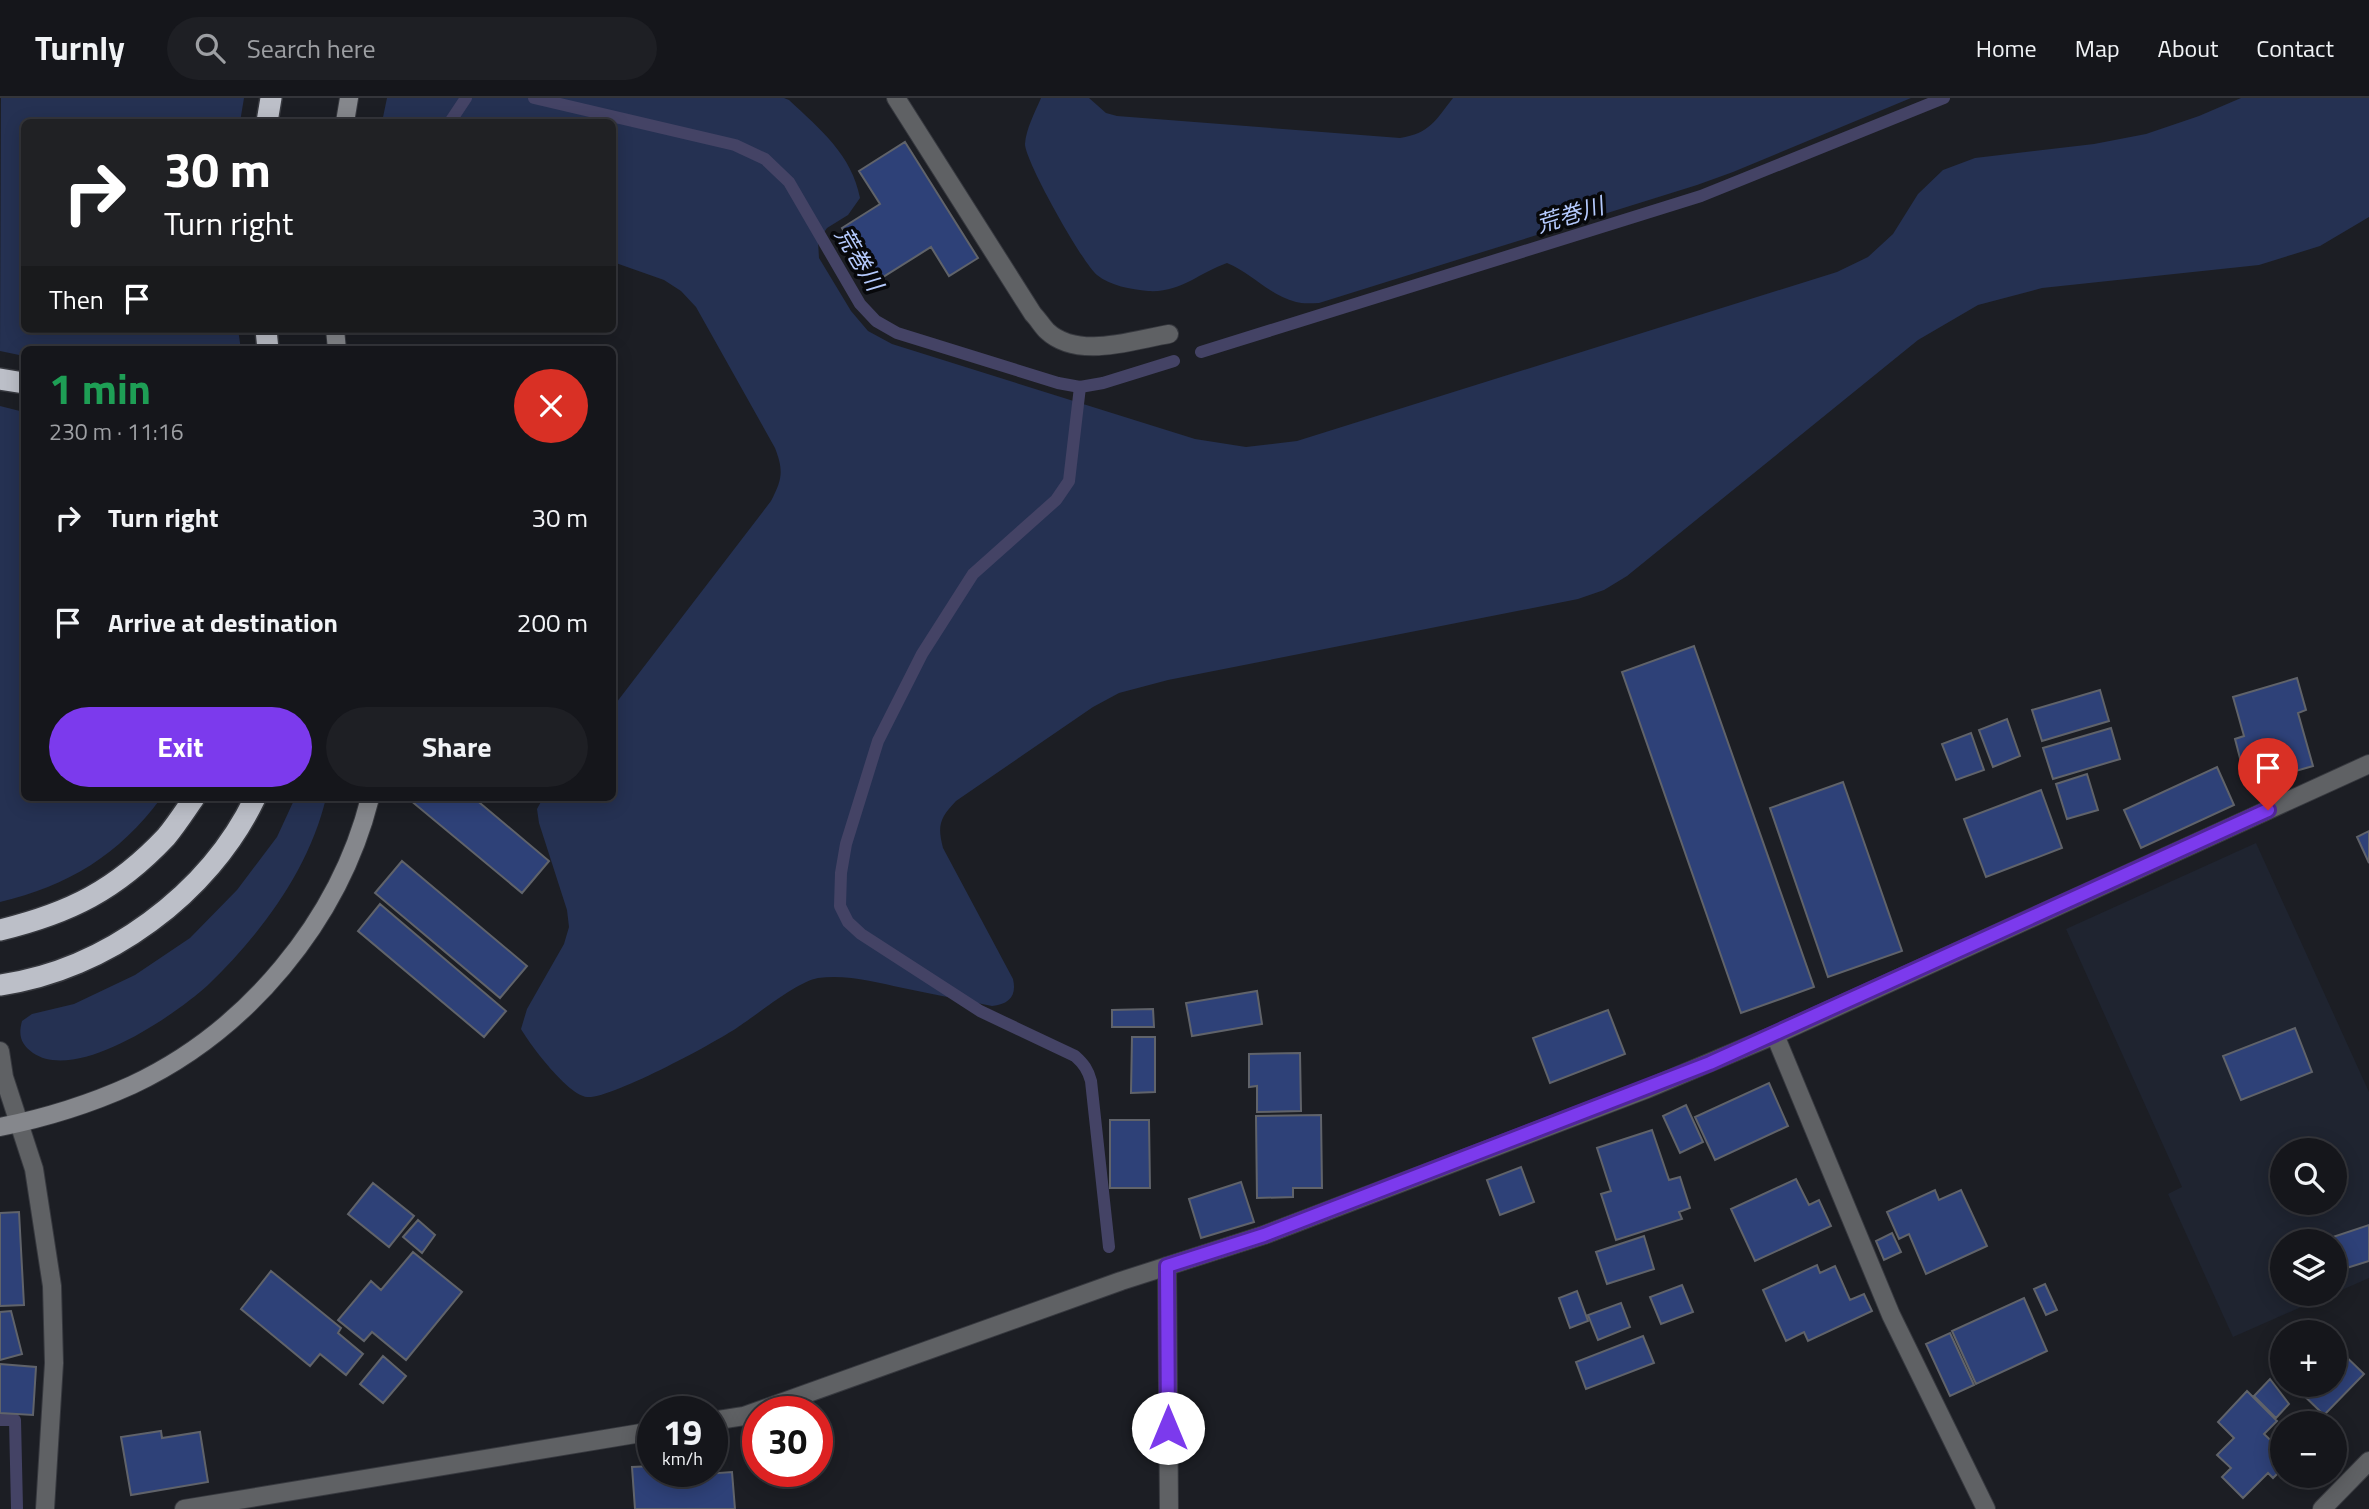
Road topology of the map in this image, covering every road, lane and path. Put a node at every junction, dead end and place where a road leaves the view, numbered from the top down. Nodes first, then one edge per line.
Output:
1 (271, 98) edge
2 (349, 98) edge
3 (896, 98) edge
4 (268, 119) edge
5 (346, 119) edge
6 (1169, 334) dead end
7 (0, 379) edge
8 (21, 382) edge
9 (2369, 764) edge
10 (192, 801) edge
11 (254, 801) edge
12 (369, 801) edge
13 (0, 930) edge
14 (0, 985) edge
15 (1776, 1035) junction
16 (0, 1051) edge
17 (19, 1123) junction
18 (0, 1127) edge
19 (1167, 1266) junction
20 (728, 1418) edge
21 (637, 1434) edge
22 (2369, 1461) edge
23 (45, 1509) edge
24 (184, 1509) edge
25 (1169, 1509) edge
26 (1986, 1509) edge
27 (2322, 1509) edge

1 - 4 highway
2 - 5 street
3 - 6 street
7 - 8 highway
9 - 15 street
10 - 13 highway
11 - 14 highway
12 - 17 street
15 - 19 street
15 - 26 street
16 - 17 street
17 - 18 street
17 - 23 street
19 - 20 street
19 - 25 street
21 - 24 street
22 - 27 street

